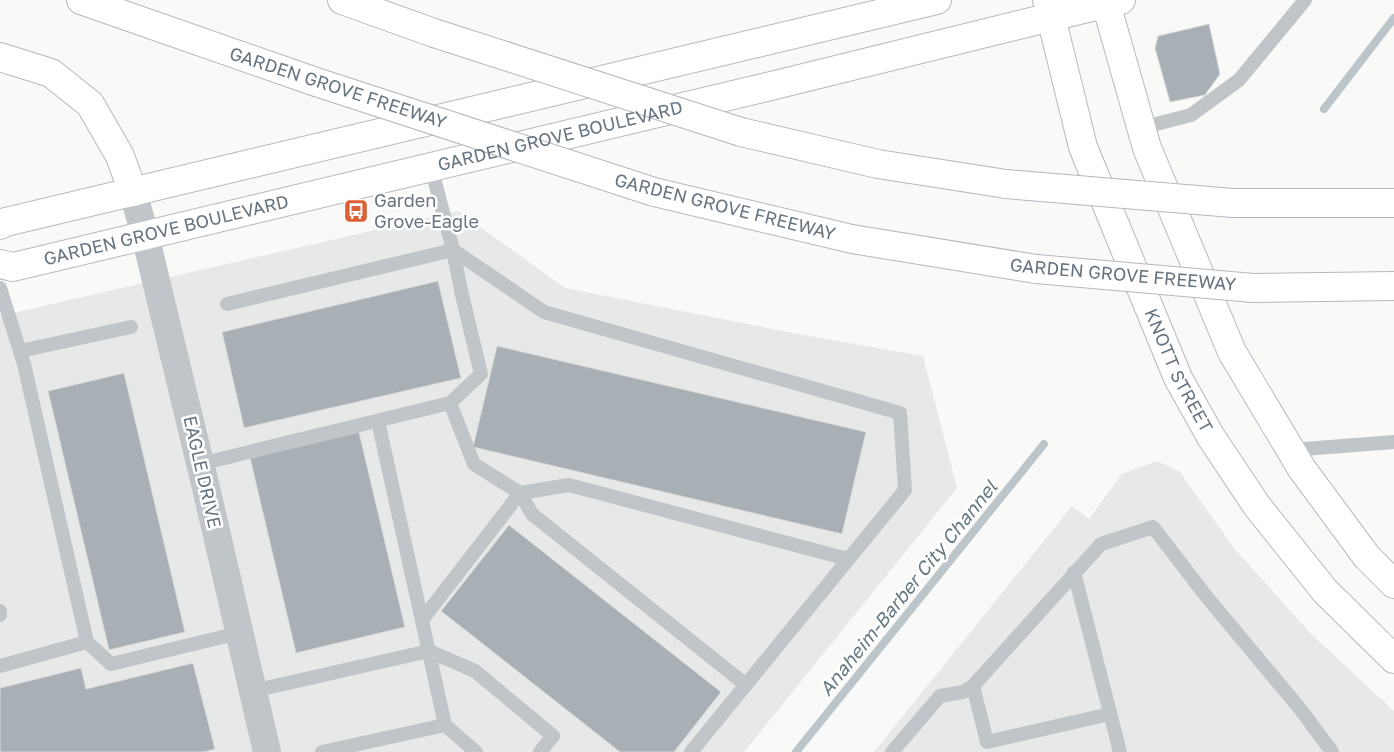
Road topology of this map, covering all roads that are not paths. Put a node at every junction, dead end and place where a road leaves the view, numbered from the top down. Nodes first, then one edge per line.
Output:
1 (81, 0) edge
2 (342, 0) edge
3 (937, 0) edge
4 (1305, 0) edge
5 (1110, 1) edge
6 (1049, 8) edge
7 (0, 56) edge
8 (1141, 128) junction
9 (431, 167) junction
10 (133, 192) junction
11 (1394, 203) edge
12 (0, 225) edge
13 (145, 234) junction
14 (453, 250) junction
15 (0, 264) edge
16 (1394, 286) edge
17 (0, 288) edge
18 (227, 304) dead end
19 (131, 327) dead end
20 (20, 351) junction
21 (450, 404) junction
22 (378, 421) junction
23 (1394, 442) edge
24 (1291, 450) junction
25 (200, 464) junction
26 (520, 493) junction
27 (848, 559) junction
28 (1074, 572) junction
29 (1394, 584) edge
30 (0, 611) edge
31 (0, 615) edge
32 (422, 620) junction
33 (239, 633) junction
34 (87, 642) junction
35 (429, 651) junction
36 (1394, 659) edge
37 (0, 666) edge
38 (746, 685) junction
39 (973, 686) junction
40 (252, 691) junction
41 (1110, 714) junction
42 (444, 725) junction
43 (267, 752) edge
44 (322, 752) edge
45 (476, 752) edge
46 (540, 752) edge
47 (692, 752) edge
48 (892, 752) edge
49 (1120, 752) edge
50 (1332, 752) edge

1 - 16 main road, GARDEN GROVE FREEWAY, bridge
2 - 11 main road, bridge
3 - 10 main road
4 - 8 lane
5 - 6 main road, GARDEN GROVE BOULEVARD
5 - 8 main road
6 - 9 main road, GARDEN GROVE BOULEVARD
6 - 36 main road, KNOTT STREET
7 - 10 main road
8 - 24 main road
9 - 13 main road, GARDEN GROVE BOULEVARD
9 - 14 lane
10 - 12 main road
10 - 13 street, EAGLE DRIVE
13 - 15 main road, GARDEN GROVE BOULEVARD
13 - 25 street, EAGLE DRIVE
14 - 18 lane
14 - 21 lane
14 - 27 lane
17 - 20 lane
19 - 20 lane
20 - 34 lane
21 - 22 lane
21 - 26 lane
22 - 25 lane
22 - 32 lane
23 - 24 lane
24 - 29 main road
25 - 33 street, EAGLE DRIVE
26 - 27 lane
26 - 32 lane
26 - 38 lane
27 - 38 lane
28 - 39 lane
28 - 41 lane
28 - 50 lane
30 - 31 lane
32 - 35 lane
33 - 34 lane
33 - 40 street, EAGLE DRIVE
34 - 37 lane
35 - 40 lane
35 - 42 lane
35 - 46 lane
38 - 47 lane
39 - 41 lane
39 - 48 lane
40 - 43 street, EAGLE DRIVE
41 - 49 lane
42 - 44 lane
42 - 45 lane

